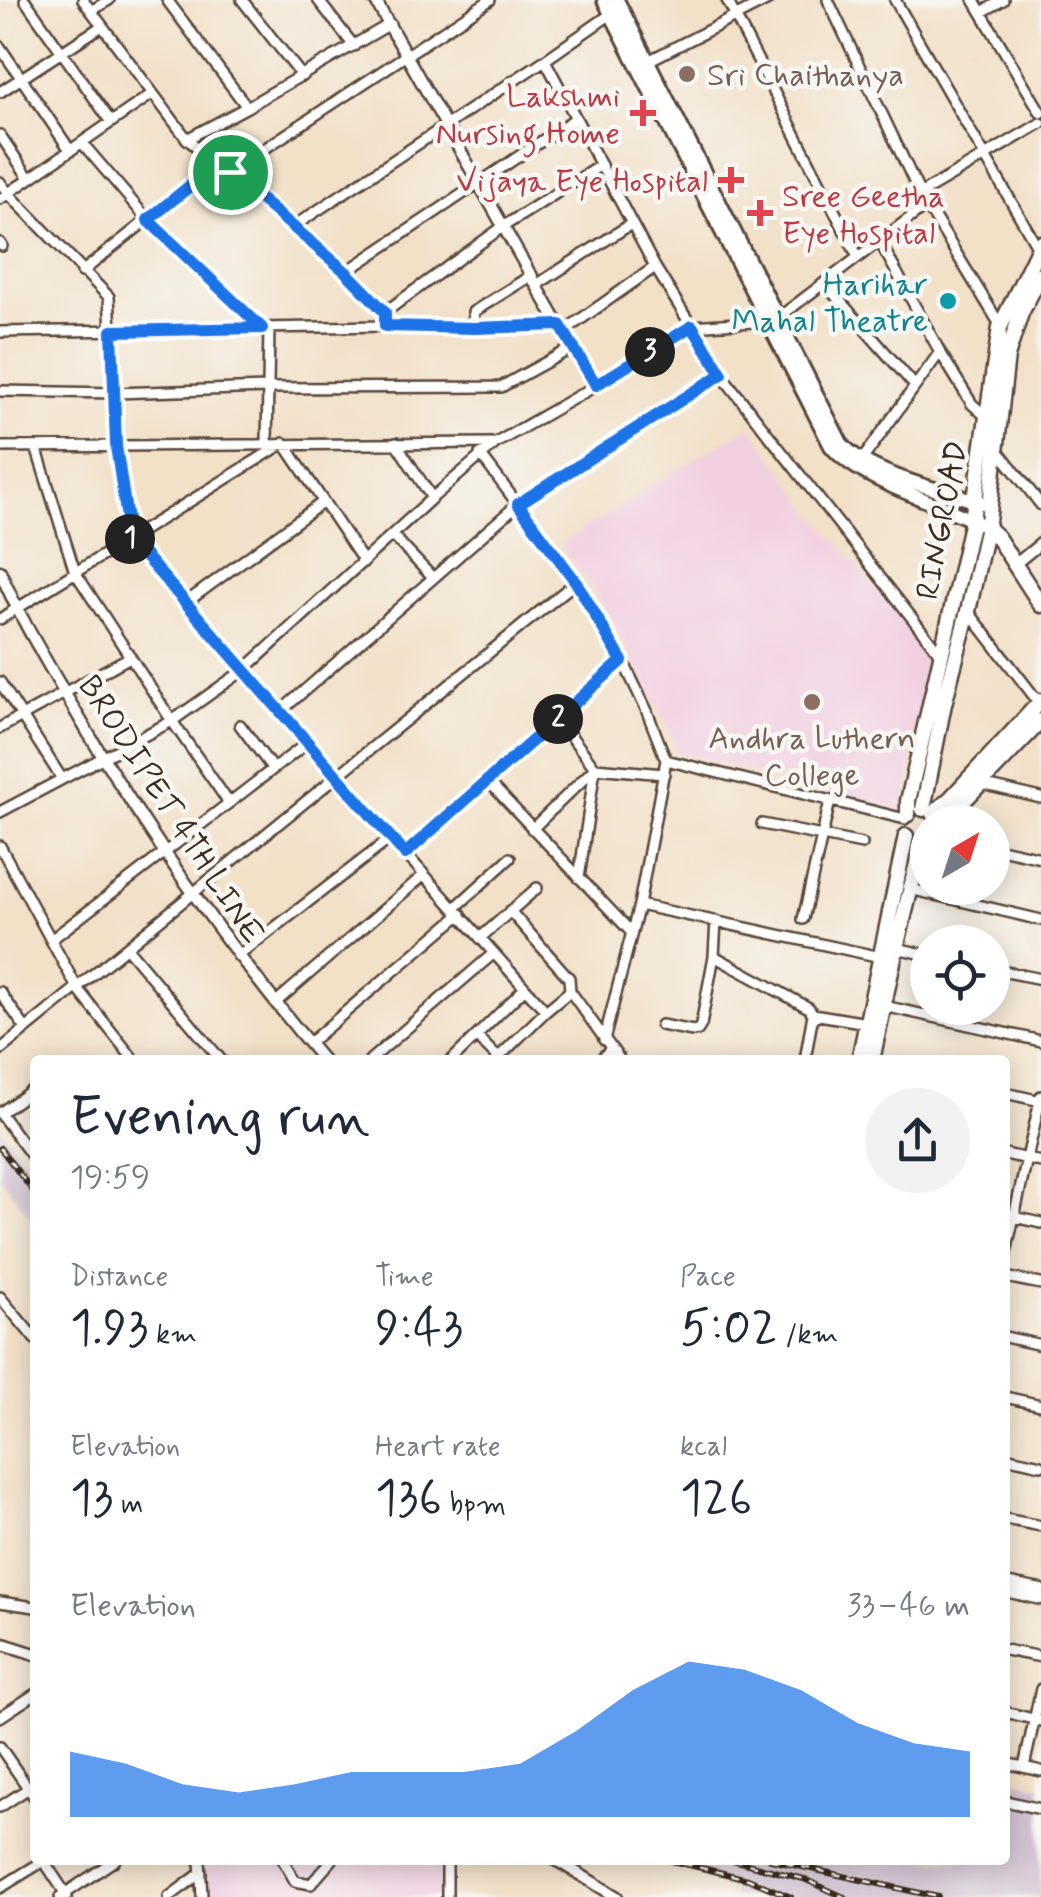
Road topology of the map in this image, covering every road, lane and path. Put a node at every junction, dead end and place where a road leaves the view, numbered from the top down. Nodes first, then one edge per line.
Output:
1 (25, 0) edge
2 (83, 0) edge
3 (109, 0) edge
4 (167, 0) edge
5 (242, 0) edge
6 (318, 0) edge
7 (376, 0) edge
8 (490, 0) edge
9 (604, 0) edge
10 (727, 0) edge
11 (768, 0) edge
12 (828, 0) edge
13 (895, 0) edge
14 (974, 0) edge
15 (1004, 0) edge
16 (614, 7) edge
17 (91, 12) junction
18 (982, 12) junction
19 (736, 17) junction
20 (390, 24) junction
21 (102, 26) junction
22 (354, 46) junction
23 (0, 47) edge
24 (62, 53) junction
25 (407, 55) junction
26 (545, 60) junction
27 (648, 61) junction
28 (302, 76) junction
29 (22, 79) junction
30 (0, 92) edge
31 (152, 94) junction
32 (247, 108) junction
33 (1041, 113) edge
34 (576, 118) junction
35 (111, 122) junction
36 (1041, 123) edge
37 (447, 126) junction
38 (0, 135) edge
39 (187, 139) junction
40 (83, 144) junction
41 (70, 150) junction
42 (984, 157) junction
43 (218, 163) junction
44 (601, 165) junction
45 (230, 172) junction
46 (29, 178) junction
47 (479, 181) junction
48 (0, 182) edge
49 (920, 194) junction
50 (4, 196) edge
51 (926, 205) junction
52 (148, 220) junction
53 (632, 224) junction
54 (294, 226) junction
55 (504, 226) junction
56 (880, 242) junction
57 (1040, 246) edge
58 (858, 257) junction
59 (655, 268) junction
60 (82, 272) junction
61 (346, 272) junction
62 (1041, 274) edge
63 (535, 279) junction
64 (825, 284) junction
65 (385, 312) junction
66 (774, 320) junction
67 (385, 326) junction
68 (692, 326) junction
69 (266, 328) junction
70 (475, 328) junction
71 (562, 328) junction
72 (112, 331) junction
73 (1007, 331) junction
74 (0, 332) edge
75 (572, 348) junction
76 (940, 352) junction
77 (722, 374) junction
78 (596, 385) junction
79 (915, 386) junction
80 (268, 388) junction
81 (0, 390) edge
82 (115, 393) junction
83 (988, 418) junction
84 (284, 443) junction
85 (496, 443) junction
86 (267, 444) junction
87 (396, 444) junction
88 (116, 446) junction
89 (0, 447) edge
90 (36, 447) junction
91 (997, 449) junction
92 (480, 454) junction
93 (862, 460) junction
94 (432, 498) junction
95 (323, 502) junction
96 (983, 503) junction
97 (1040, 503) edge
98 (518, 504) junction
99 (979, 524) junction
100 (392, 535) junction
101 (130, 539) junction
102 (1041, 542) edge
103 (364, 562) junction
104 (1014, 565) junction
105 (0, 572) edge
106 (76, 572) junction
107 (433, 578) junction
108 (576, 582) junction
109 (184, 604) junction
110 (1041, 604) edge
111 (16, 610) junction
112 (968, 611) junction
113 (0, 619) edge
114 (942, 655) junction
115 (130, 657) junction
116 (622, 661) junction
117 (244, 670) junction
118 (0, 682) edge
119 (64, 692) junction
120 (1040, 703) edge
121 (281, 711) junction
122 (23, 716) junction
123 (558, 718) junction
124 (172, 721) junction
125 (1041, 721) edge
126 (240, 725) dead end
127 (0, 728) edge
128 (1036, 734) edge
129 (307, 743) junction
130 (102, 758) junction
131 (666, 760) junction
132 (272, 768) junction
133 (595, 768) junction
134 (664, 774) junction
135 (337, 776) junction
136 (62, 779) junction
137 (488, 781) junction
138 (981, 784) junction
139 (1041, 798) edge
140 (830, 801) junction
141 (230, 803) junction
142 (934, 805) edge
143 (944, 805) edge
144 (960, 805) edge
145 (0, 812) edge
146 (910, 812) edge
147 (906, 816) junction
148 (762, 824) dead end
149 (532, 828) junction
150 (822, 835) junction
151 (906, 836) junction
152 (391, 838) junction
153 (910, 839) edge
154 (862, 844) dead end
155 (0, 846) edge
156 (1010, 851) edge
157 (166, 852) junction
158 (405, 854) junction
159 (510, 858) dead end
160 (1041, 858) edge
161 (424, 875) junction
162 (578, 878) junction
163 (536, 888) dead end
164 (910, 889) edge
165 (194, 893) junction
166 (639, 905) junction
167 (978, 905) edge
168 (458, 911) junction
169 (510, 911) junction
170 (803, 919) dead end
171 (1041, 920) edge
172 (716, 922) junction
173 (631, 932) junction
174 (480, 938) junction
175 (52, 939) junction
176 (127, 948) junction
177 (896, 948) junction
178 (910, 951) edge
179 (494, 953) junction
180 (238, 956) junction
181 (714, 956) junction
182 (881, 957) junction
183 (1010, 973) edge
184 (1041, 979) edge
185 (77, 988) junction
186 (524, 988) junction
187 (570, 990) junction
188 (0, 992) edge
189 (275, 1003) junction
190 (884, 1006) junction
191 (546, 1010) junction
192 (812, 1014) junction
193 (867, 1023) junction
194 (661, 1024) dead end
195 (26, 1029) junction
196 (477, 1037) junction
197 (1041, 1041) edge
198 (309, 1043) junction
199 (608, 1044) junction
200 (0, 1050) edge
201 (130, 1055) edge
202 (218, 1055) edge
203 (320, 1055) edge
204 (376, 1055) edge
205 (457, 1055) edge
206 (495, 1055) edge
207 (503, 1055) edge
208 (602, 1055) edge
209 (616, 1055) edge
210 (806, 1055) edge
211 (860, 1055) edge
212 (873, 1055) edge
213 (30, 1092) edge
214 (1010, 1094) edge
215 (1041, 1100) edge
216 (0, 1113) edge
217 (30, 1147) edge
218 (1010, 1155) edge
219 (1027, 1159) junction
220 (1041, 1162) edge
221 (1010, 1213) edge
222 (1010, 1216) edge
223 (1041, 1223) edge
224 (1010, 1278) edge
225 (1041, 1284) edge
226 (0, 1297) edge
227 (30, 1333) edge
228 (1010, 1338) edge
229 (1041, 1345) edge
230 (1010, 1398) edge
231 (1041, 1406) edge
232 (1010, 1458) edge
233 (1041, 1465) edge
234 (1010, 1519) edge
235 (1041, 1526) edge
236 (1010, 1584) edge
237 (1041, 1590) edge
238 (1010, 1592) edge
239 (1041, 1598) edge
240 (0, 1602) edge
241 (30, 1606) edge
242 (0, 1643) edge
243 (1010, 1651) edge
244 (30, 1652) edge
245 (1041, 1658) edge
246 (1041, 1690) edge
247 (30, 1697) edge
248 (1010, 1713) edge
249 (0, 1717) edge
250 (1038, 1720) edge
251 (0, 1746) edge
252 (1010, 1764) edge
253 (1024, 1767) junction
254 (1041, 1771) edge
255 (30, 1784) edge
256 (30, 1787) edge
257 (1010, 1802) edge
258 (0, 1807) edge
259 (1041, 1810) edge
260 (36, 1865) edge
261 (47, 1865) edge
262 (108, 1865) edge
263 (200, 1865) edge
264 (286, 1865) edge
265 (328, 1865) edge
266 (447, 1865) edge
267 (564, 1865) edge
268 (201, 1873) junction
269 (0, 1888) edge
270 (64, 1896) edge
271 (169, 1897) edge
272 (202, 1897) edge
273 (448, 1897) edge
274 (617, 1897) edge

1 - 24 street
2 - 17 street
3 - 17 street
4 - 32 street
5 - 28 street
6 - 22 street
7 - 20 street
8 - 25 street
9 - 16 main road
10 - 19 street
11 - 19 street
12 - 49 street
13 - 42 street
14 - 18 street
15 - 18 street
16 - 26 street
16 - 27 main road
16 - 66 main road
17 - 21 street
18 - 33 street
19 - 27 street
19 - 58 street
20 - 22 street
20 - 25 street
21 - 24 street
21 - 31 street
22 - 28 street
23 - 29 street
24 - 29 street
24 - 35 street
25 - 37 street
25 - 45 street
26 - 34 street
26 - 37 street
27 - 66 main road
28 - 32 street
29 - 30 street
29 - 41 street
31 - 35 street
31 - 39 street
32 - 39 street
34 - 44 street
34 - 47 street
35 - 40 street
36 - 42 street
37 - 47 street
37 - 54 street
38 - 46 street
39 - 43 street
40 - 41 street
40 - 52 street
41 - 46 street
42 - 49 street
42 - 57 street
43 - 45 street
43 - 52 street
44 - 53 street
44 - 55 street
45 - 54 street
46 - 50 street
47 - 55 street
47 - 61 street
48 - 50 street
49 - 51 street
50 - 60 street
51 - 56 street
51 - 73 street
52 - 60 street
52 - 69 street
53 - 59 street
53 - 63 street
54 - 61 street
55 - 63 street
55 - 65 street
56 - 58 street
56 - 76 street
57 - 73 main road, RINGROAD
58 - 64 street
59 - 68 street
59 - 71 street
60 - 72 street
61 - 65 street
62 - 73 main road, RINGROAD
63 - 70 street
63 - 71 street
64 - 66 street
64 - 79 street
65 - 67 street
66 - 68 street
66 - 93 main road
66 - 99 main road
67 - 69 street
67 - 70 street
68 - 77 street
68 - 78 street
69 - 72 street
69 - 80 street
70 - 71 street
71 - 75 street
72 - 74 street
72 - 82 street
73 - 83 main road, RINGROAD
73 - 91 main road, RINGROAD
75 - 78 street
75 - 80 street
76 - 79 street
76 - 83 street
77 - 98 street
77 - 114 street
78 - 85 street
79 - 93 street
80 - 82 street
80 - 86 street
81 - 82 street
82 - 88 street
83 - 96 main road, RINGROAD
84 - 86 street
84 - 87 street
84 - 95 street
84 - 101 street
85 - 87 street
85 - 92 street
86 - 88 street
87 - 94 street
88 - 90 street
88 - 101 street
89 - 90 street
90 - 106 street
91 - 96 main road, RINGROAD
91 - 97 street
92 - 94 street
92 - 98 street
93 - 96 main road
94 - 100 street
95 - 103 street
95 - 109 street
96 - 99 main road, RINGROAD
98 - 107 street
98 - 108 street
99 - 104 main road
99 - 112 main road, RINGROAD
99 - 114 main road, RINGROAD
100 - 103 street
100 - 107 street
101 - 106 street
101 - 109 street
102 - 104 street
103 - 117 street
104 - 110 main road
105 - 111 street, BRODIPET 4TH LINE
106 - 111 street
106 - 115 street
107 - 121 street
108 - 116 street
108 - 135 street
109 - 117 street
111 - 113 street
111 - 119 street, BRODIPET 4TH LINE
112 - 120 street
112 - 142 main road, RINGROAD
114 - 147 main road, RINGROAD
115 - 119 street
115 - 124 street
116 - 123 street
116 - 131 street
117 - 121 street
117 - 124 street
118 - 122 street
119 - 122 street
119 - 130 street, BRODIPET 4TH LINE
120 - 143 main road
121 - 129 street
122 - 127 street
122 - 136 street
123 - 133 street
123 - 137 street
124 - 130 street
124 - 141 street
125 - 128 main road
126 - 132 street
128 - 138 main road
129 - 132 street
129 - 135 street
130 - 136 street
130 - 157 street, BRODIPET 4TH LINE
131 - 134 street
131 - 140 street
132 - 141 street
133 - 134 street
133 - 149 street
133 - 162 street
134 - 166 street
135 - 152 street
135 - 165 street
136 - 145 street
137 - 149 street
137 - 158 street
138 - 139 street
138 - 144 main road
140 - 147 street
140 - 150 street
141 - 157 street
146 - 147 main road
147 - 151 main road, RINGROAD
148 - 150 street
149 - 162 street
150 - 154 street
150 - 170 street
151 - 153 main road
151 - 182 main road, RINGROAD
152 - 158 street
152 - 180 street
155 - 175 street
156 - 160 street
157 - 165 street, BRODIPET 4TH LINE
157 - 175 street
158 - 161 street
159 - 168 street
161 - 168 street
161 - 189 street
162 - 173 street
163 - 169 street
164 - 177 main road
165 - 176 street
165 - 180 street, BRODIPET 4TH LINE
166 - 172 street
166 - 173 street
167 - 171 street
168 - 174 street
168 - 198 street
169 - 174 street
169 - 187 street
172 - 181 street
172 - 182 street
173 - 199 street
174 - 179 street
175 - 185 street
176 - 185 street
176 - 202 street
177 - 178 street
177 - 190 main road
179 - 186 street
179 - 204 street
180 - 189 street, BRODIPET 4TH LINE
181 - 192 street
181 - 194 street
182 - 193 main road, RINGROAD
183 - 184 street
185 - 195 street
185 - 201 street
186 - 191 street
186 - 196 street
187 - 191 street
187 - 199 street
188 - 195 street
189 - 198 street, BRODIPET 4TH LINE
190 - 197 street
190 - 212 main road
191 - 207 street
192 - 193 street
192 - 210 street
193 - 211 main road, RINGROAD
195 - 200 street
196 - 205 street
196 - 206 street
198 - 203 street, BRODIPET 4TH LINE
199 - 208 street
199 - 209 street
213 - 216 street
214 - 215 street
215 - 219 street
216 - 217 street
218 - 219 street
219 - 220 street
219 - 221 street
222 - 223 street
224 - 225 street
226 - 227 street
228 - 229 street
230 - 231 street
232 - 233 street
234 - 235 street
236 - 237 street
238 - 239 street
240 - 241 street
242 - 244 street
243 - 245 street
246 - 250 street
247 - 249 street
248 - 250 street
250 - 253 street
251 - 255 street
252 - 253 street
253 - 254 street
256 - 258 street
257 - 259 street
260 - 269 street
261 - 270 street
262 - 270 street
263 - 268 street
264 - 265 street
266 - 273 street
267 - 274 street
268 - 271 street
268 - 272 street

